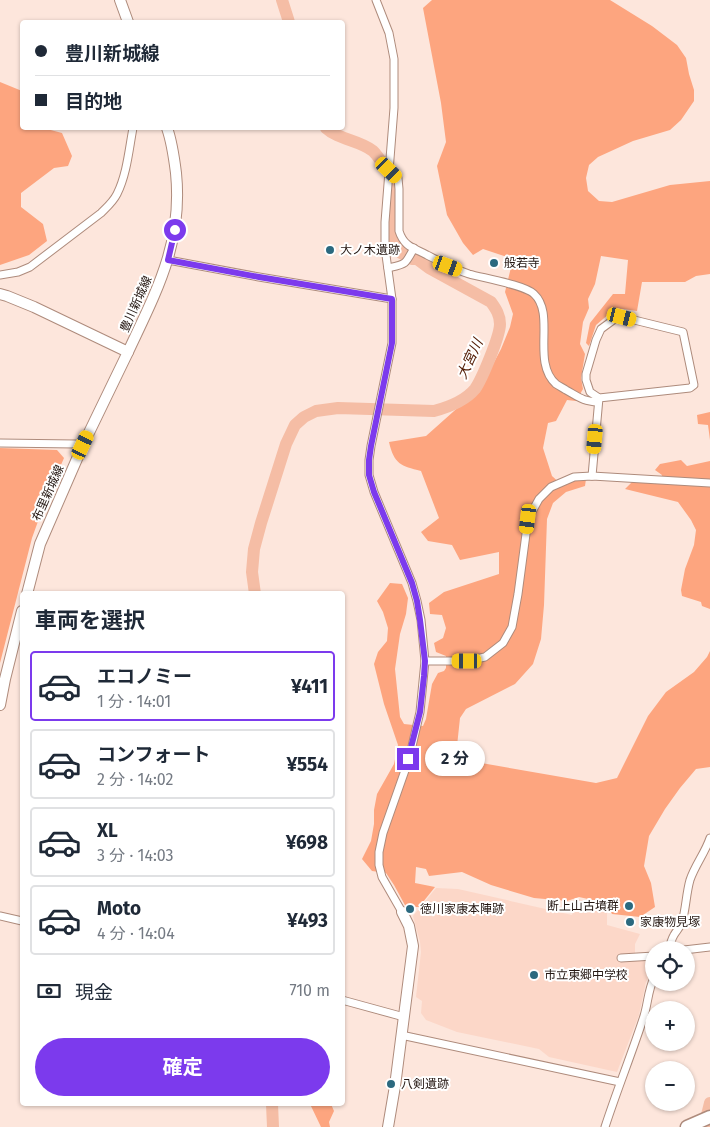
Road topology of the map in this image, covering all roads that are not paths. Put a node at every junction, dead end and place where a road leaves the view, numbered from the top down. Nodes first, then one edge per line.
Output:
1 (120, 0) edge
2 (376, 0) edge
3 (127, 20) edge
4 (133, 130) edge
5 (168, 130) edge
6 (389, 170) junction
7 (413, 250) junction
8 (168, 260) junction
9 (388, 268) junction
10 (0, 275) edge
11 (0, 294) edge
12 (392, 299) junction
13 (128, 352) junction
14 (598, 400) junction
15 (0, 443) edge
16 (83, 445) junction
17 (592, 476) junction
18 (710, 483) edge
19 (28, 591) edge
20 (20, 619) edge
21 (425, 661) junction
22 (0, 705) edge
23 (710, 838) edge
24 (402, 912) joint
25 (0, 916) edge
26 (20, 921) edge
27 (672, 941) edge
28 (710, 947) edge
29 (695, 949) edge
30 (645, 957) edge
31 (621, 958) dead end
32 (649, 991) edge
33 (345, 1001) edge
34 (404, 1017) junction
35 (401, 1034) junction
36 (620, 1082) junction
37 (710, 1117) edge
38 (691, 1126) edge
39 (388, 1127) edge
40 (605, 1127) edge

1 - 3 main road
2 - 6 street
4 - 10 street
5 - 8 main road, 豊川新城線
6 - 7 street
6 - 9 street
7 - 9 street
7 - 14 street
8 - 12 street
8 - 13 main road, 豊川新城線
9 - 12 street
11 - 13 main road, 豊川新城線
12 - 21 street
13 - 16 main road, 布里新城線
14 - 14 street
14 - 17 street
15 - 16 street
16 - 19 main road, 布里新城線
17 - 18 street
17 - 21 street
20 - 22 main road
21 - 24 street
23 - 27 street
24 - 34 main road
25 - 26 street
28 - 29 street
30 - 31 street
32 - 36 street
33 - 34 street
34 - 35 main road
35 - 36 street
35 - 39 main road
36 - 40 street
37 - 38 highway

